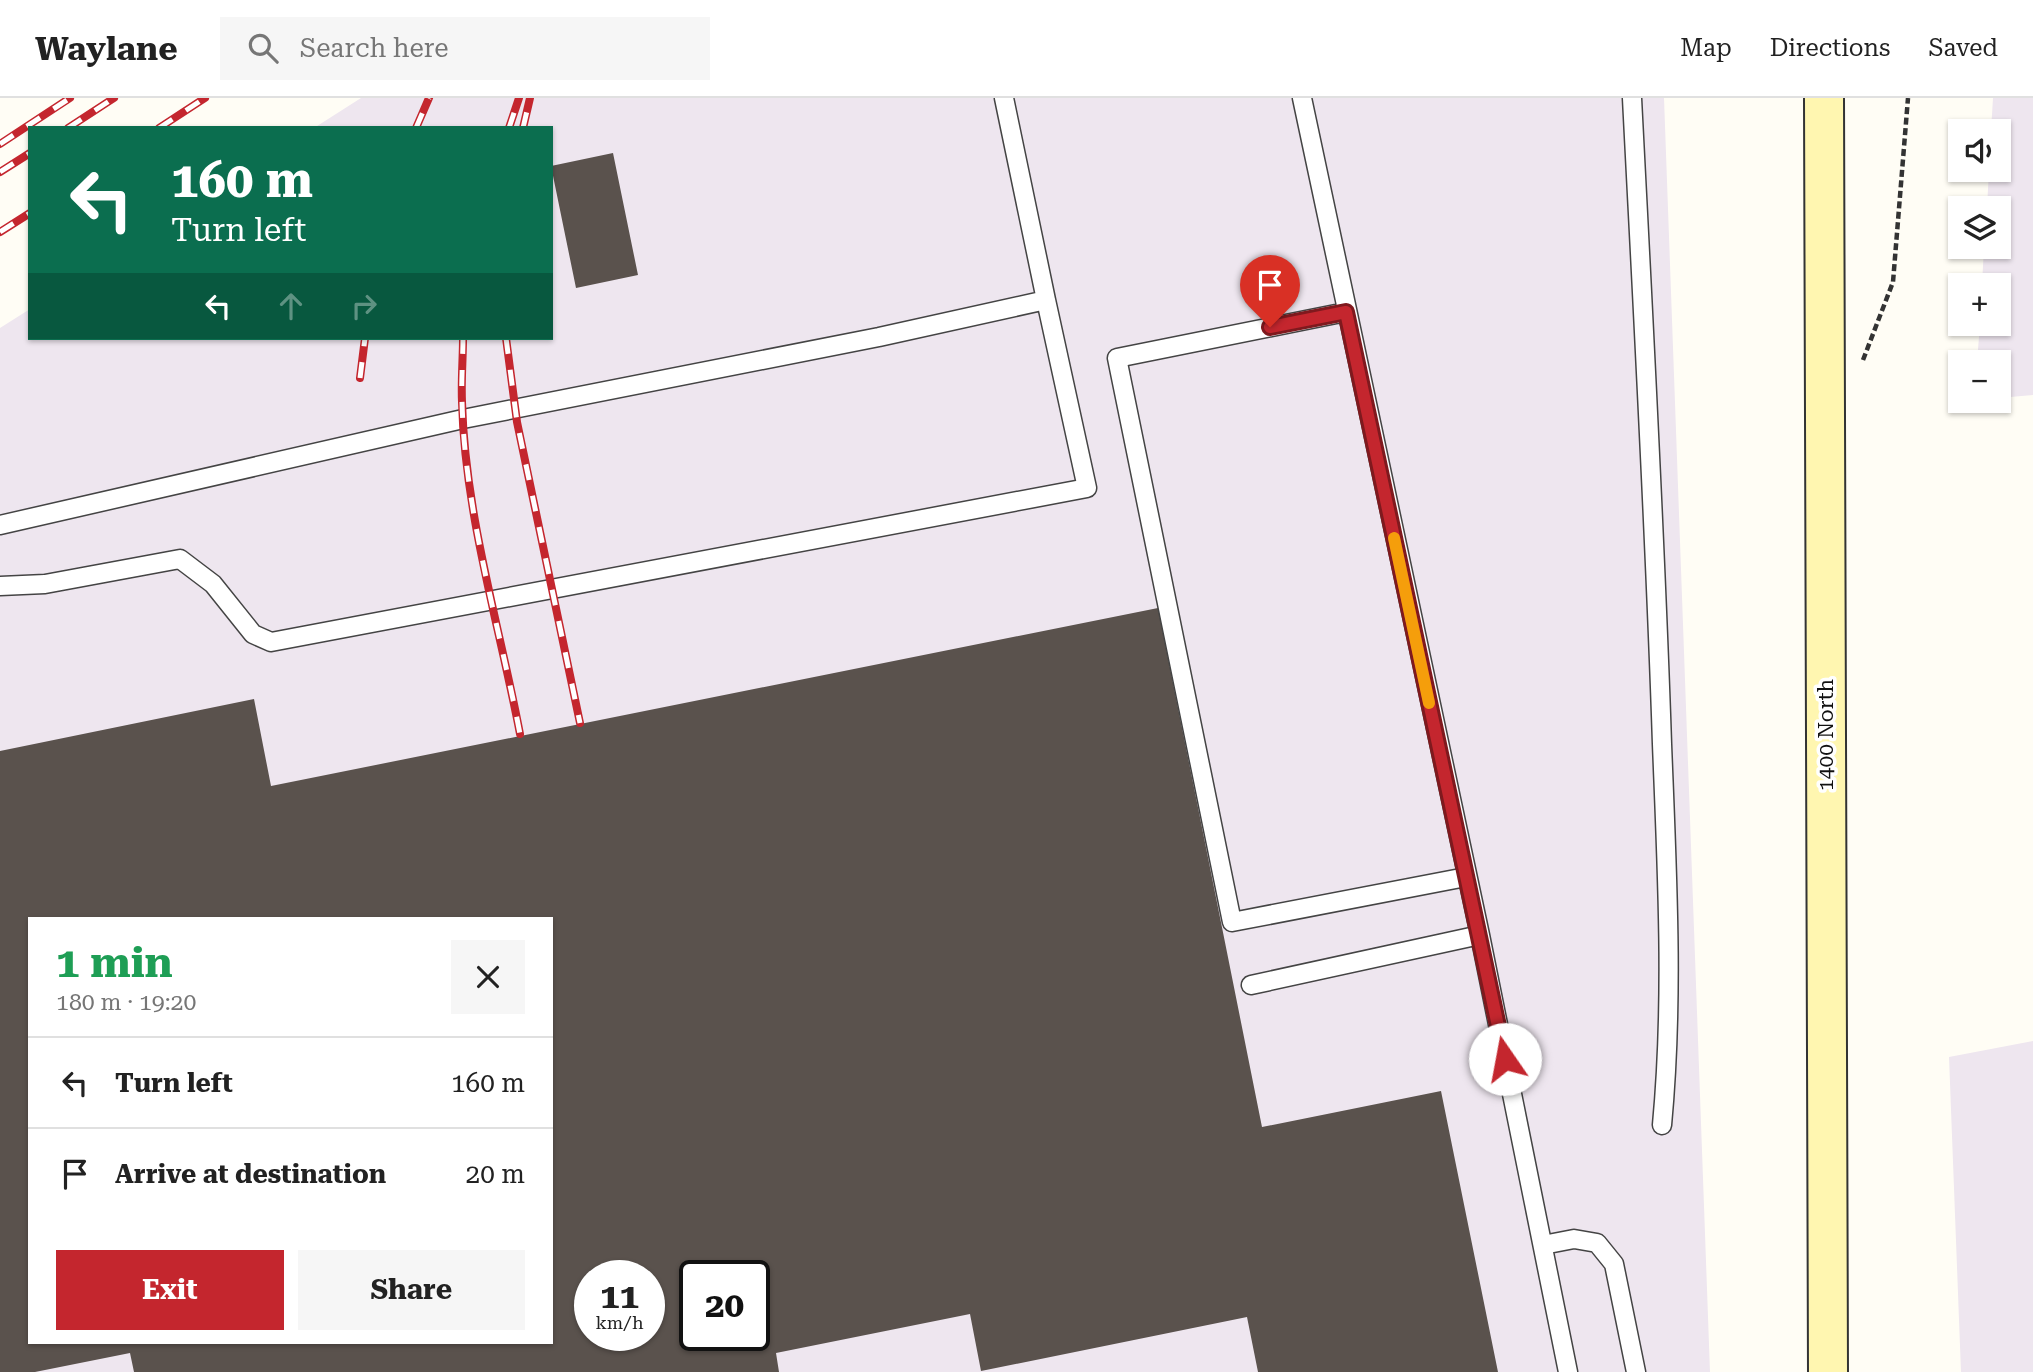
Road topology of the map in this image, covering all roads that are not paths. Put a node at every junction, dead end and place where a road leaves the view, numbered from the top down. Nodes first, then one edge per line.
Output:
1 (1004, 98) edge
2 (1301, 98) edge
3 (1632, 98) edge
4 (1824, 98) edge
5 (1046, 300) junction
6 (1346, 312) junction
7 (0, 525) edge
8 (0, 586) edge
9 (1466, 877) junction
10 (1480, 935) junction
11 (1251, 985) dead end
12 (1662, 1125) dead end
13 (1543, 1245) junction
14 (1568, 1372) edge
15 (1636, 1372) edge
16 (1829, 1372) edge

1 - 5 lane
2 - 6 lane
3 - 12 lane
4 - 16 main road, 1400 North
5 - 7 lane
5 - 8 lane
6 - 9 lane
6 - 9 lane
9 - 10 lane
10 - 11 lane
10 - 13 lane
13 - 14 lane
13 - 15 lane

